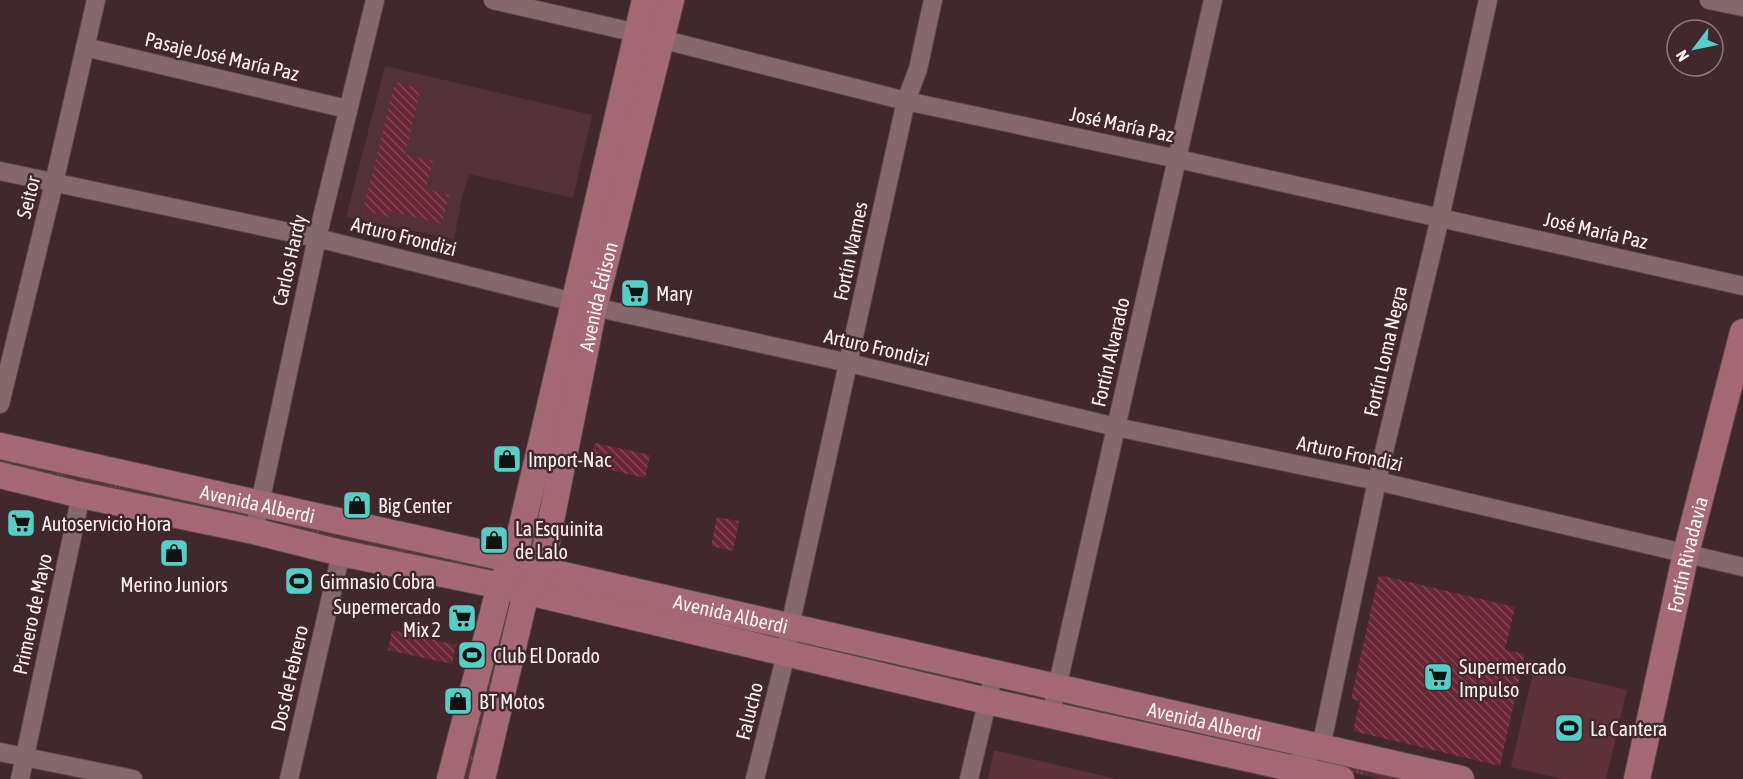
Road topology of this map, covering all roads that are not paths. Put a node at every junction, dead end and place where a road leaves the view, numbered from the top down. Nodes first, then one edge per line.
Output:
1 (96, 0) edge
2 (375, 0) edge
3 (493, 0) edge
4 (645, 0) edge
5 (671, 0) edge
6 (933, 0) edge
7 (1213, 0) edge
8 (1488, 0) edge
9 (1709, 0) edge
10 (1743, 7) edge
11 (637, 33) junction
12 (661, 40) junction
13 (85, 47) junction
14 (906, 101) junction
15 (347, 109) junction
16 (1178, 159) junction
17 (0, 171) edge
18 (54, 183) junction
19 (1440, 218) junction
20 (316, 238) junction
21 (1743, 286) edge
22 (584, 304) junction
23 (1743, 332) edge
24 (849, 363) junction
25 (0, 404) edge
26 (1116, 427) junction
27 (0, 446) edge
28 (0, 475) edge
29 (1377, 481) junction
30 (81, 495) junction
31 (259, 504) junction
32 (254, 531) junction
33 (341, 553) junction
34 (1686, 553) junction
35 (514, 560) junction
36 (1743, 567) edge
37 (541, 570) junction
38 (500, 586) junction
39 (526, 592) junction
40 (790, 626) junction
41 (786, 654) junction
42 (994, 673) junction
43 (1058, 687) junction
44 (987, 701) junction
45 (1051, 714) junction
46 (1321, 747) junction
47 (0, 752) edge
48 (25, 756) junction
49 (1287, 773) edge
50 (20, 779) edge
51 (133, 779) edge
52 (289, 779) edge
53 (450, 779) edge
54 (482, 779) edge
55 (755, 779) edge
56 (969, 779) edge
57 (1341, 779) edge
58 (1461, 779) edge
59 (1636, 779) edge

1 - 13 street, Seitor
2 - 15 street, Carlos Hardy
3 - 11 street, José María Paz
4 - 11 main road, Avenida Édison
5 - 12 main road, Avenida Édison
6 - 14 street, Fortín Warnes
7 - 16 street, Fortín Alvarado
8 - 19 street, Fortín Loma Negra
9 - 10 street
11 - 12 street, José María Paz
11 - 22 main road, Avenida Édison
12 - 14 street, José María Paz
12 - 22 main road, Avenida Édison
13 - 15 street, Pasaje José María Paz
13 - 18 street, Seitor
14 - 16 street, José María Paz
14 - 24 street, Fortín Warnes
15 - 20 street, Carlos Hardy
16 - 19 street, José María Paz
16 - 26 street, Fortín Alvarado
17 - 18 street, Arturo Frondizi
18 - 20 street, Arturo Frondizi
18 - 25 street, Seitor
19 - 21 street, José María Paz
19 - 29 street, Fortín Loma Negra
20 - 22 street, Arturo Frondizi
20 - 31 street, Carlos Hardy
22 - 24 street, Arturo Frondizi
22 - 35 main road, Avenida Édison
22 - 37 main road, Avenida Édison
23 - 34 main road, Fortín Rivadavia
24 - 26 street, Arturo Frondizi
24 - 40 street, Fortín Warnes
26 - 29 street, Arturo Frondizi
26 - 43 street, Fortín Alvarado
27 - 31 main road, Avenida Alberdi
28 - 30 main road, Avenida Alberdi
29 - 34 street, Arturo Frondizi
29 - 46 street, Fortín Loma Negra
30 - 32 main road, Avenida Alberdi
30 - 48 street, Primero de Mayo
31 - 32 street, Carlos Hardy
31 - 35 main road, Avenida Alberdi
32 - 33 main road, Avenida Alberdi
33 - 38 main road, Avenida Alberdi
33 - 52 street, Dos de Febrero
34 - 36 street, Arturo Frondizi
34 - 59 main road, Fortín Rivadavia
35 - 37 main road, Avenida Alberdi
35 - 38 main road, Avenida Édison
37 - 39 main road, Avenida Édison
37 - 40 main road, Avenida Alberdi
38 - 39 main road, Avenida Alberdi
38 - 53 main road, Avenida Édison
39 - 41 main road, Avenida Alberdi
39 - 54 main road
40 - 41 street, Fortín Warnes
40 - 42 main road, Avenida Alberdi
41 - 44 main road, Avenida Alberdi
41 - 55 street, Falucho
42 - 43 main road, Avenida Alberdi
42 - 44 street
43 - 45 street, Fortín Alvarado
43 - 46 main road, Avenida Alberdi
44 - 45 main road, Avenida Alberdi
44 - 56 street
45 - 49 main road, Avenida Alberdi
46 - 49 street
46 - 58 main road, Avenida Alberdi
47 - 48 street
48 - 50 street, Primero de Mayo
48 - 51 street
49 - 57 main road, Avenida Alberdi

